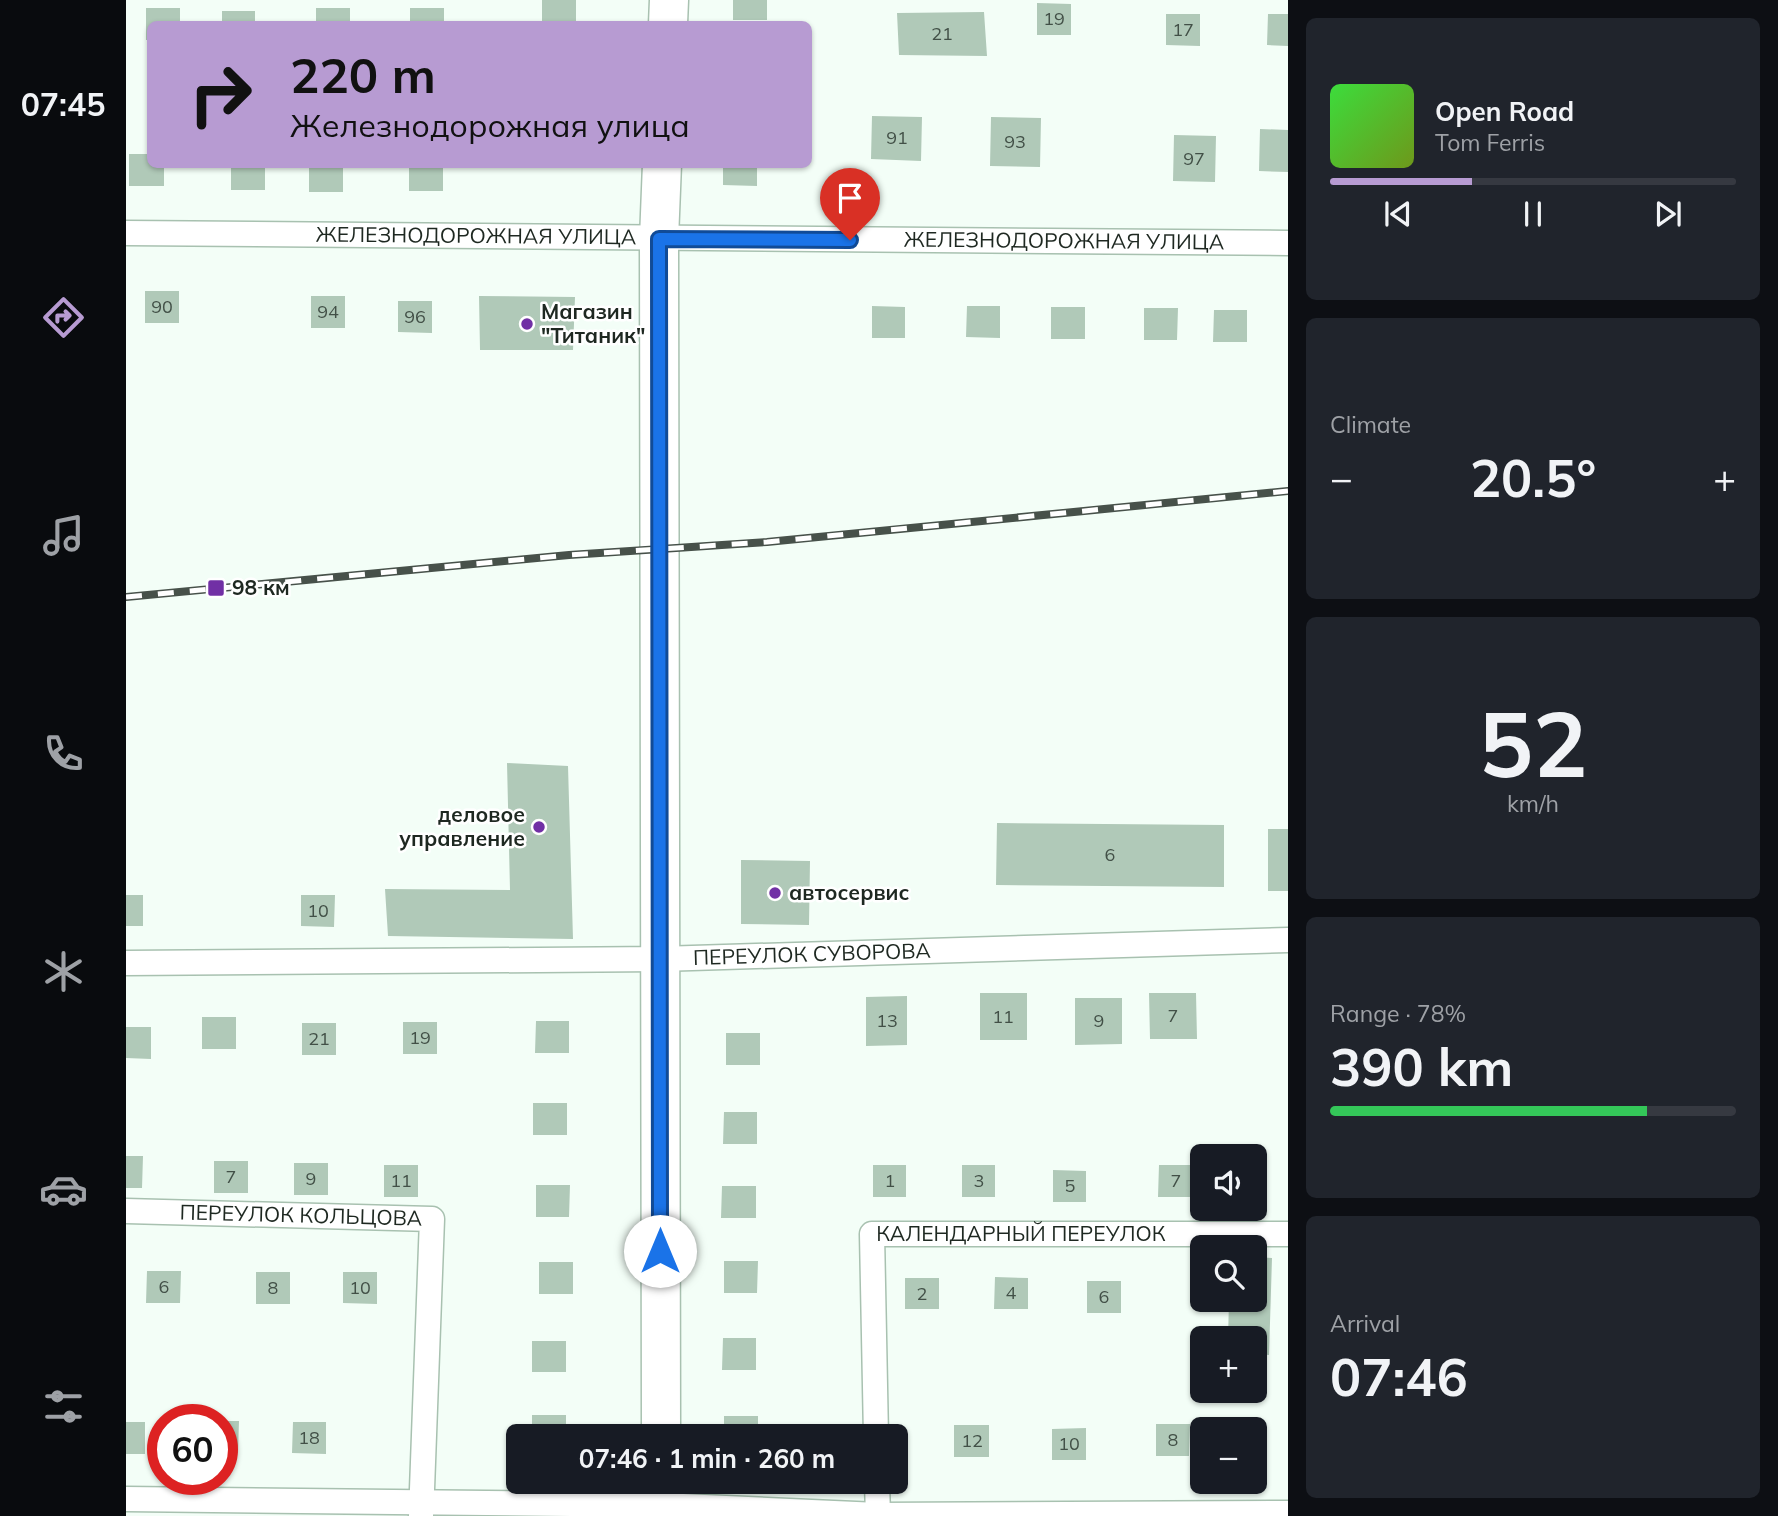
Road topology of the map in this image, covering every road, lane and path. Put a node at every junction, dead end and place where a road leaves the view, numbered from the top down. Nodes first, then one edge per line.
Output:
1 (668, 0) edge
2 (667, 21) edge
3 (662, 168) edge
4 (126, 233) edge
5 (659, 239) junction
6 (1288, 243) edge
7 (1288, 940) edge
8 (660, 959) junction
9 (126, 963) edge
10 (126, 1211) edge
11 (1288, 1234) edge
12 (661, 1424) edge
13 (876, 1424) edge
14 (877, 1494) edge
15 (126, 1499) edge
16 (661, 1501) edge
17 (421, 1510) edge
18 (1288, 1513) edge
19 (878, 1515) edge

1 - 2 main road
3 - 5 main road
4 - 5 street, ЖЕЛЕЗНОДОРОЖНАЯ УЛИЦА
5 - 6 street, ЖЕЛЕЗНОДОРОЖНАЯ УЛИЦА
5 - 8 main road
7 - 8 street, ПЕРЕУЛОК СУВОРОВА
8 - 9 street, ПЕРЕУЛОК СУВОРОВА
8 - 12 main road
10 - 17 street, ПЕРЕУЛОК КОЛЬЦОВА
11 - 13 street, КАЛЕНДАРНЫЙ ПЕРЕУЛОК
14 - 19 street
15 - 17 street
16 - 17 street
16 - 19 street
18 - 19 street

